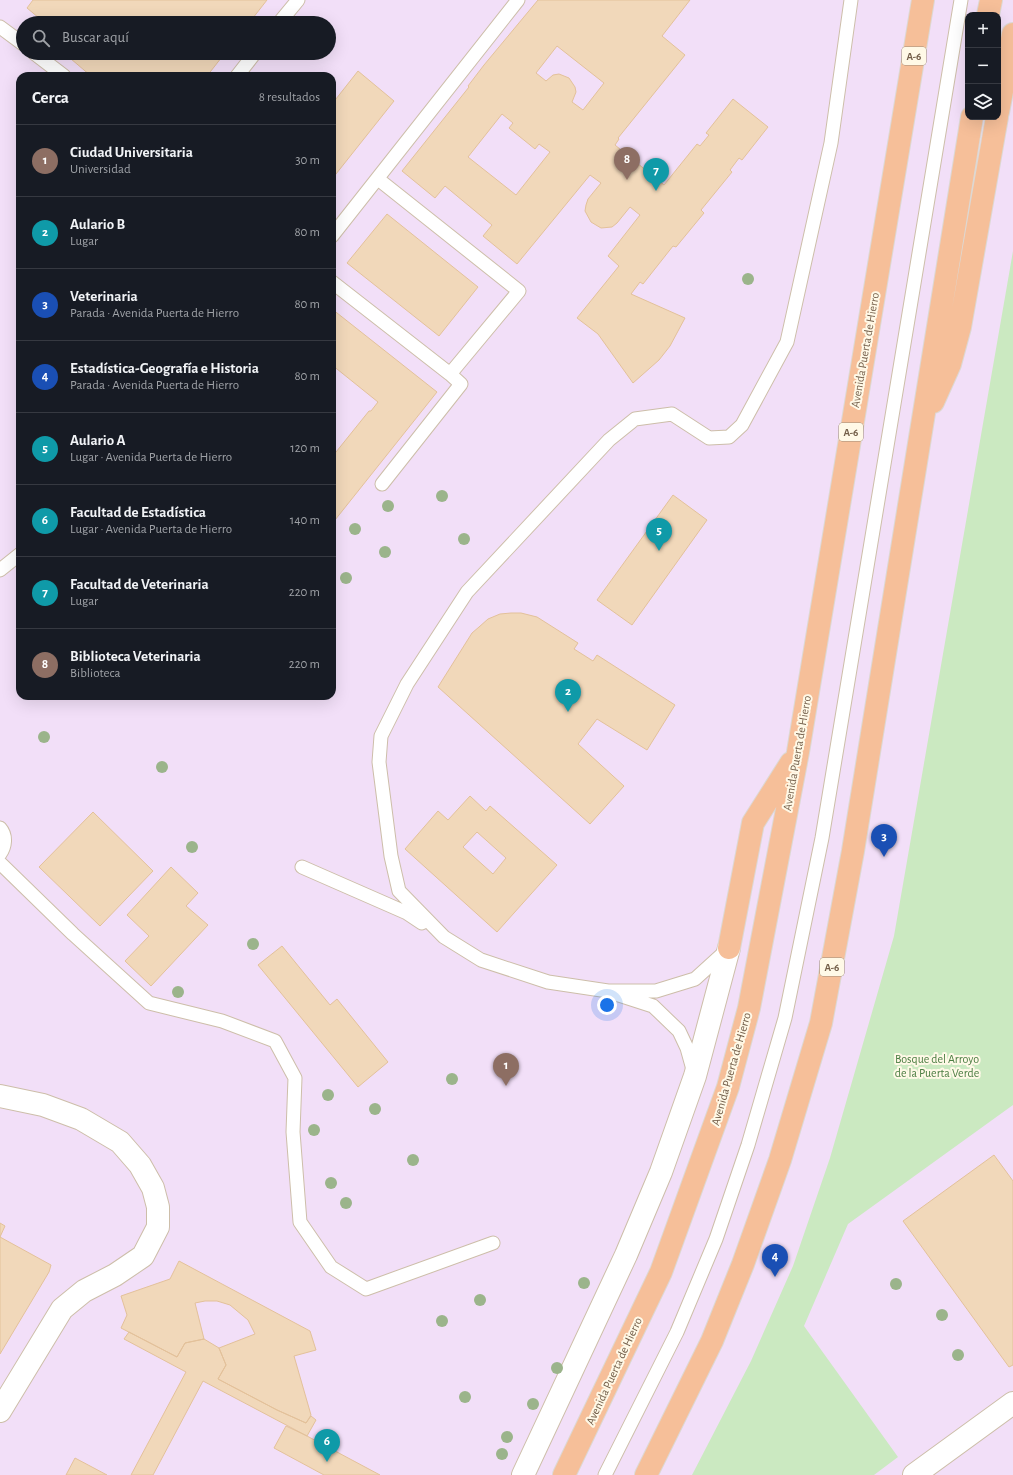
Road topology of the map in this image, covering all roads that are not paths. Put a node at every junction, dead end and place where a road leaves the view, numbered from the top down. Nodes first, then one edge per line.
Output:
1 (298, 0) edge
2 (518, 0) edge
3 (851, 0) edge
4 (911, 0) edge
5 (923, 0) edge
6 (961, 0) edge
7 (991, 0) edge
8 (989, 12) edge
9 (285, 16) edge
10 (0, 27) edge
11 (1013, 34) edge
12 (16, 39) edge
13 (43, 60) edge
14 (250, 60) edge
15 (59, 72) edge
16 (240, 72) edge
17 (1001, 96) edge
18 (905, 112) junction
19 (972, 120) edge
20 (996, 120) edge
21 (378, 179) junction
22 (336, 231) edge
23 (336, 285) edge
24 (450, 374) junction
25 (920, 431) junction
26 (382, 484) dead end
27 (16, 557) edge
28 (0, 570) edge
29 (798, 752) junction
30 (0, 828) edge
31 (0, 854) edge
32 (0, 863) edge
33 (302, 867) dead end
34 (444, 937) junction
35 (729, 948) junction
36 (608, 991) junction
37 (695, 1076) junction
38 (0, 1096) edge
39 (493, 1243) dead end
40 (1013, 1403) edge
41 (0, 1411) edge
42 (523, 1475) edge
43 (564, 1475) edge
44 (605, 1475) edge
45 (646, 1475) edge
46 (914, 1475) edge

1 - 9 lane
2 - 21 lane
3 - 34 lane
4 - 18 highway
5 - 18 highway, Avenida Puerta de Hierro / A-6
6 - 44 lane
7 - 8 highway
10 - 12 lane
11 - 17 highway
13 - 15 lane
14 - 16 lane
18 - 29 highway, Avenida Puerta de Hierro / A-6
19 - 25 highway, A-6
20 - 25 highway
21 - 22 lane
21 - 24 lane
23 - 24 lane
24 - 26 lane
25 - 45 highway, A-6
27 - 28 lane
29 - 35 highway
29 - 43 highway, Avenida Puerta de Hierro / A-6
30 - 31 lane
32 - 39 lane
33 - 34 lane
34 - 36 lane
35 - 36 lane
35 - 37 street
36 - 37 lane
37 - 42 street
38 - 41 street
40 - 46 street

